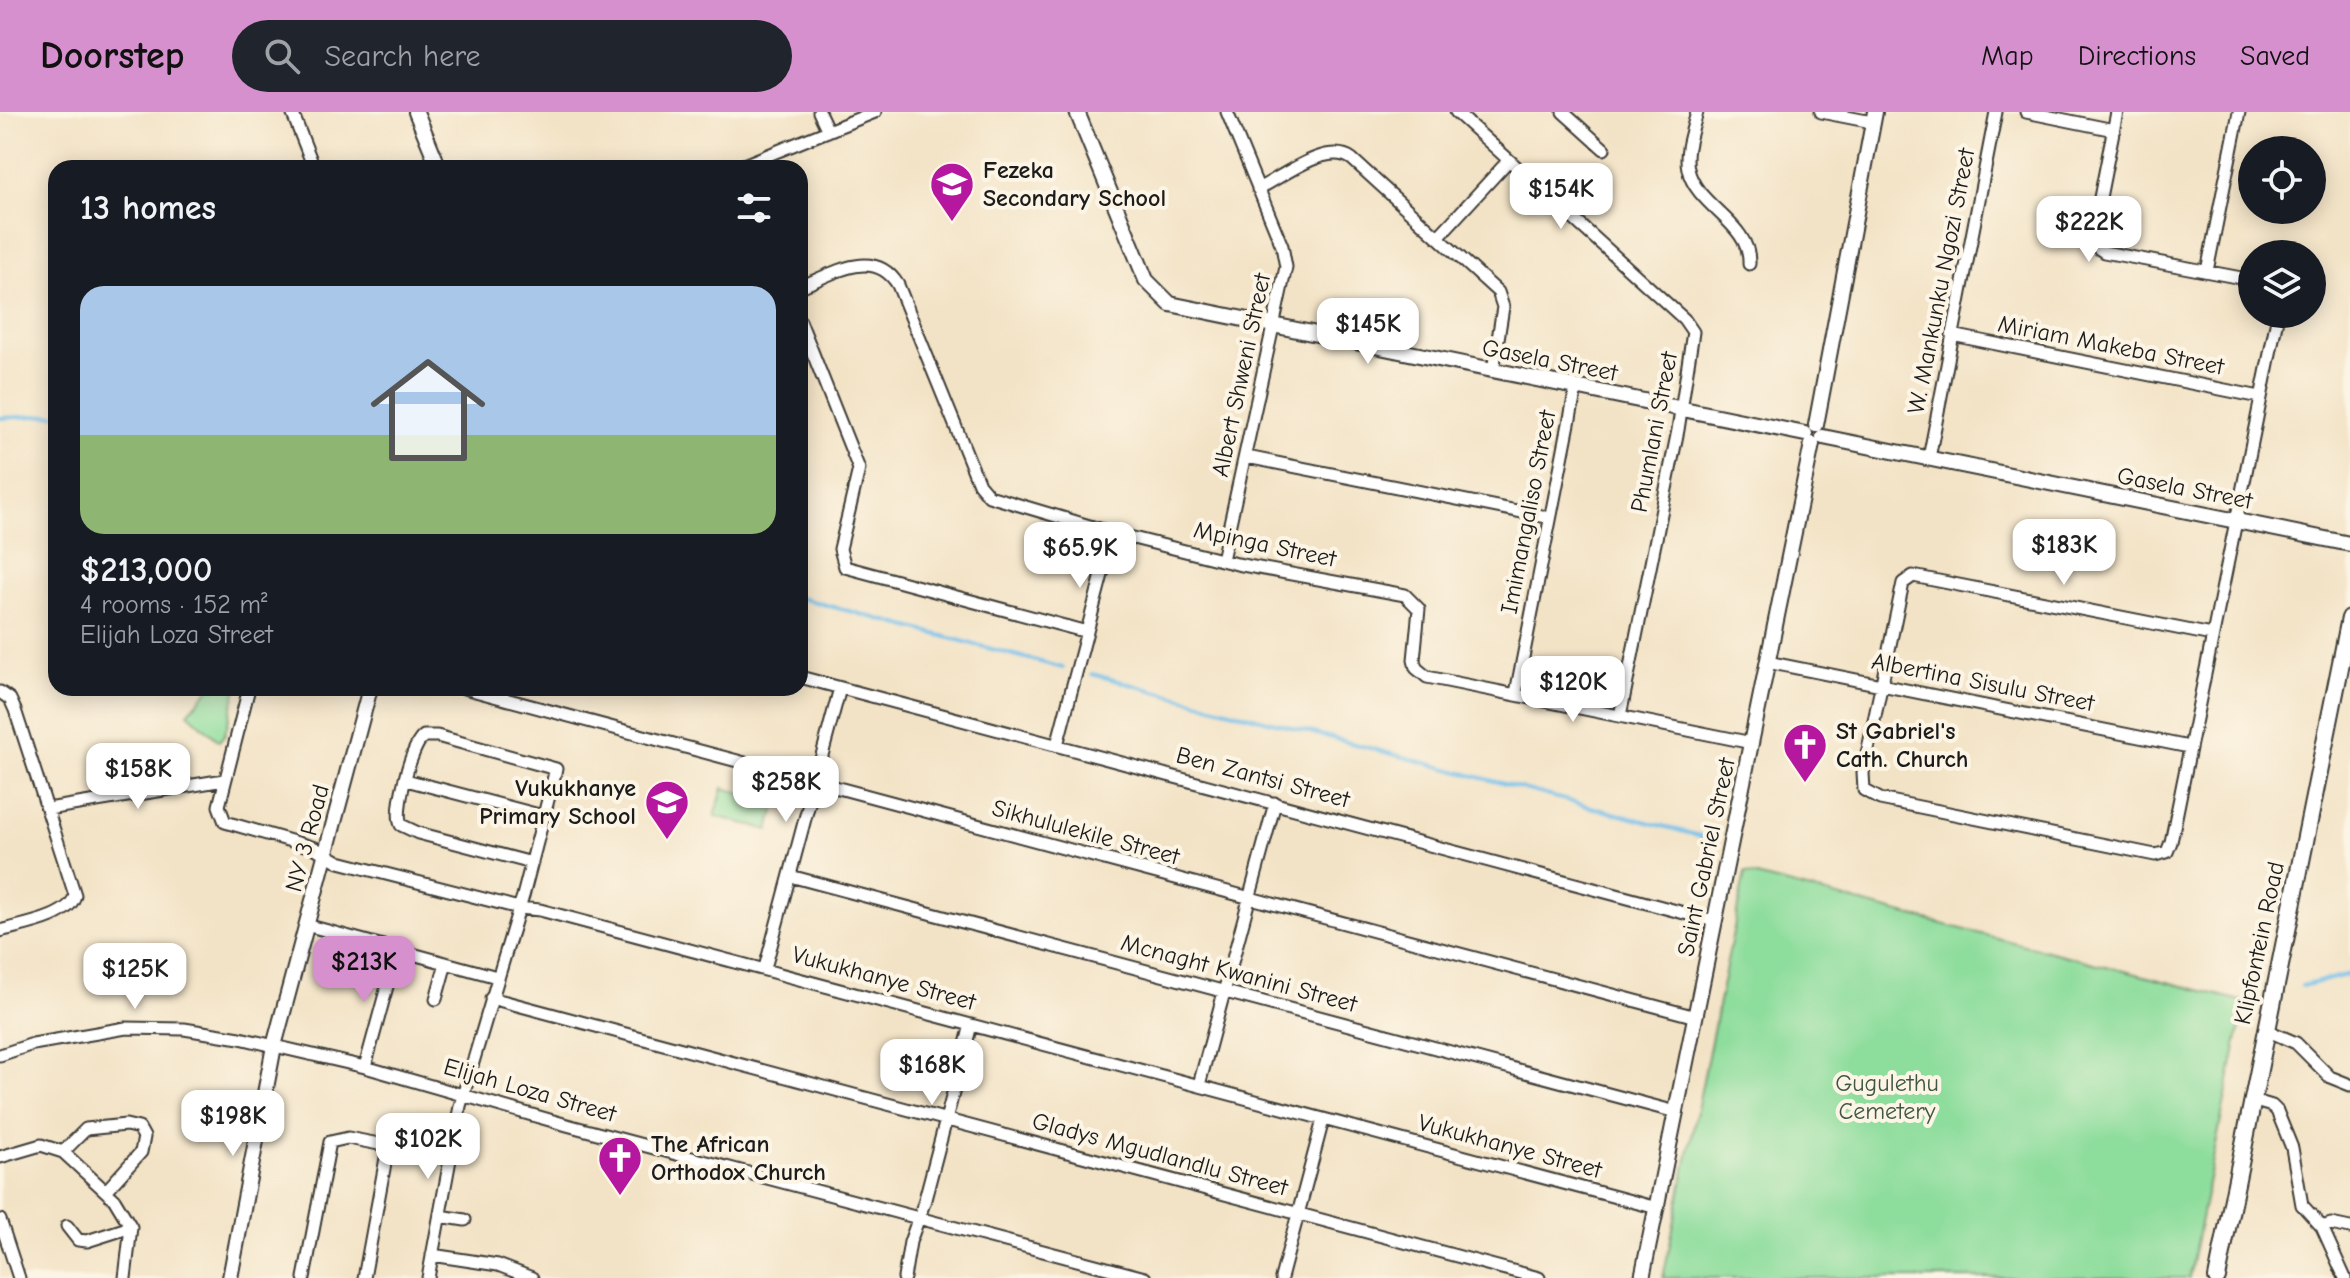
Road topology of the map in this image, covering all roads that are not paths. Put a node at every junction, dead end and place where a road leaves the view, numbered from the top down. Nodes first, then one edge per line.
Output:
1 (292, 112) edge
2 (416, 112) edge
3 (819, 112) edge
4 (875, 112) edge
5 (1077, 112) edge
6 (1227, 112) edge
7 (1456, 112) edge
8 (1563, 112) edge
9 (1697, 112) edge
10 (1821, 112) edge
11 (1996, 112) edge
12 (2026, 112) edge
13 (2117, 112) edge
14 (2239, 112) edge
15 (1873, 117) edge
16 (2114, 130) junction
17 (828, 131) junction
18 (1604, 149) dead end
19 (311, 160) edge
20 (436, 160) edge
21 (757, 160) edge
22 (1509, 160) junction
23 (1258, 189) junction
24 (1439, 236) junction
25 (1749, 264) dead end
26 (2207, 271) junction
27 (2238, 277) edge
28 (808, 284) edge
29 (1272, 327) junction
30 (2275, 328) edge
31 (1952, 335) junction
32 (808, 341) edge
33 (1493, 371) junction
34 (1576, 388) junction
35 (2260, 397) junction
36 (1681, 409) junction
37 (1814, 435) junction
38 (1247, 457) junction
39 (1929, 458) junction
40 (1547, 517) junction
41 (2236, 521) junction
42 (1113, 533) junction
43 (2350, 544) edge
44 (1222, 560) junction
45 (2350, 618) edge
46 (1087, 632) junction
47 (2212, 635) junction
48 (2347, 654) edge
49 (1767, 662) junction
50 (808, 679) edge
51 (1883, 684) junction
52 (840, 688) junction
53 (0, 692) edge
54 (1516, 693) junction
55 (247, 696) edge
56 (368, 696) edge
57 (494, 696) edge
58 (1620, 716) junction
59 (1752, 743) junction
60 (1057, 745) junction
61 (2189, 747) junction
62 (224, 780) junction
63 (406, 780) junction
64 (816, 782) junction
65 (1275, 803) junction
66 (48, 809) junction
67 (543, 816) junction
68 (324, 855) junction
69 (532, 863) junction
70 (790, 876) junction
71 (1249, 898) junction
72 (519, 908) junction
73 (1714, 921) junction
74 (306, 925) junction
75 (0, 931) edge
76 (397, 950) junction
77 (446, 963) junction
78 (765, 968) junction
79 (497, 977) junction
80 (1225, 993) junction
81 (491, 998) junction
82 (436, 999) dead end
83 (1696, 1017) junction
84 (971, 1025) junction
85 (2266, 1030) junction
86 (274, 1046) junction
87 (0, 1055) edge
88 (365, 1067) junction
89 (1199, 1085) junction
90 (2350, 1085) edge
91 (465, 1095) junction
92 (2252, 1100) junction
93 (1676, 1112) junction
94 (947, 1120) junction
95 (1323, 1120) junction
96 (388, 1147) junction
97 (63, 1152) junction
98 (0, 1157) edge
99 (451, 1158) junction
100 (106, 1191) junction
101 (1657, 1208) junction
102 (1298, 1213) junction
103 (440, 1216) junction
104 (918, 1218) junction
105 (0, 1220) edge
106 (465, 1220) dead end
107 (67, 1226) dead end
108 (131, 1227) junction
109 (2322, 1227) junction
110 (2350, 1228) edge
111 (6, 1254) edge
112 (432, 1255) junction
113 (19, 1278) edge
114 (125, 1278) edge
115 (230, 1278) edge
116 (304, 1278) edge
117 (364, 1278) edge
118 (428, 1278) edge
119 (532, 1278) edge
120 (904, 1278) edge
121 (1145, 1278) edge
122 (1281, 1278) edge
123 (1539, 1278) edge
124 (1642, 1278) edge
125 (2217, 1278) edge
126 (2345, 1278) edge

1 - 19 street
2 - 20 street
3 - 17 street
4 - 17 street
5 - 29 street, Gasela Street
6 - 23 street, Albert Shweni Street
7 - 22 street, Phumlani Street
8 - 18 street
9 - 25 street
10 - 15 street
11 - 31 street, W. Mankunku Ngozi Street
12 - 16 street
13 - 16 street
14 - 26 street
15 - 37 street, Saint Gabriel Street
16 - 26 street
17 - 21 street
22 - 24 street
22 - 36 street, Phumlani Street
23 - 24 street
23 - 29 street, Albert Shweni Street
24 - 33 street
26 - 27 street
28 - 42 street, Mpinga Street
29 - 33 street, Gasela Street
29 - 38 street, Albert Shweni Street
30 - 35 street
31 - 35 street, Miriam Makeba Street
31 - 39 street, W. Mankunku Ngozi Street
32 - 46 street
33 - 34 street, Gasela Street
34 - 36 street, Gasela Street
34 - 40 street, Imimangaliso Street
35 - 41 street
36 - 37 street, Gasela Street
36 - 58 street, Phumlani Street
37 - 39 street, Gasela Street
37 - 49 street, Saint Gabriel Street
38 - 40 street
38 - 44 street, Albert Shweni Street
39 - 41 street, Gasela Street
40 - 54 street, Imimangaliso Street
41 - 43 street, Gasela Street
41 - 47 street
42 - 44 street, Mpinga Street
42 - 46 street
44 - 54 street, Mpinga Street
45 - 48 main road, Klipfontein Road
46 - 60 street
47 - 51 street
47 - 61 street
48 - 85 main road, Klipfontein Road
49 - 51 street, Albertina Sisulu Street
49 - 59 street, Saint Gabriel Street
50 - 52 street, Ben Zantsi Street
51 - 61 street, Albertina Sisulu Street
51 - 61 street
52 - 60 street, Ben Zantsi Street
52 - 64 street
53 - 66 street
54 - 58 street, Mpinga Street
55 - 62 street
56 - 68 street, NY 3 Road
57 - 64 street, Sikhululekile Street
58 - 59 street, Mpinga Street
59 - 73 street, Saint Gabriel Street
60 - 65 street, Ben Zantsi Street
62 - 66 street
62 - 68 street, Vukukhanye Street
63 - 67 street
63 - 67 street
63 - 69 street
64 - 70 street
64 - 71 street, Sikhululekile Street
65 - 71 street
65 - 73 street, Ben Zantsi Street
66 - 75 street
67 - 69 street
68 - 72 street, Vukukhanye Street
68 - 74 street, NY 3 Road
69 - 72 street
70 - 78 street
70 - 80 street, Mcnaght Kwanini Street
71 - 80 street
71 - 83 street, Sikhululekile Street
72 - 78 street, Vukukhanye Street
72 - 79 street
73 - 83 street, Saint Gabriel Street
74 - 76 street
74 - 86 street, NY 3 Road
76 - 77 street
76 - 88 street
77 - 79 street
77 - 82 street
78 - 84 street, Vukukhanye Street
79 - 81 street
80 - 89 street
80 - 93 street, Mcnaght Kwanini Street
81 - 91 street
81 - 94 street, Gladys Mgudlandlu Street
83 - 93 street, Saint Gabriel Street
84 - 89 street, Vukukhanye Street
84 - 94 street
85 - 90 street
85 - 92 main road, Klipfontein Road
86 - 87 street, Elijah Loza Street
86 - 88 street, Elijah Loza Street
86 - 115 street, NY 3 Road
88 - 91 street, Elijah Loza Street
89 - 95 street, Vukukhanye Street
91 - 99 street
91 - 104 street, Elijah Loza Street
92 - 109 street
92 - 125 main road, Klipfontein Road
93 - 101 street, Saint Gabriel Street
94 - 102 street, Gladys Mgudlandlu Street
94 - 104 street
95 - 101 street, Vukukhanye Street
95 - 102 street
96 - 99 street
96 - 116 street
96 - 117 street
97 - 98 street
97 - 100 street
97 - 100 street
99 - 103 street
100 - 108 street
101 - 124 street, Saint Gabriel Street
102 - 122 street
102 - 123 street, Gladys Mgudlandlu Street
103 - 106 street
103 - 112 street
104 - 120 street
104 - 121 street, Elijah Loza Street
105 - 111 street
107 - 108 street
108 - 114 street
109 - 110 street
109 - 126 street
111 - 113 street
112 - 118 street
112 - 119 street

